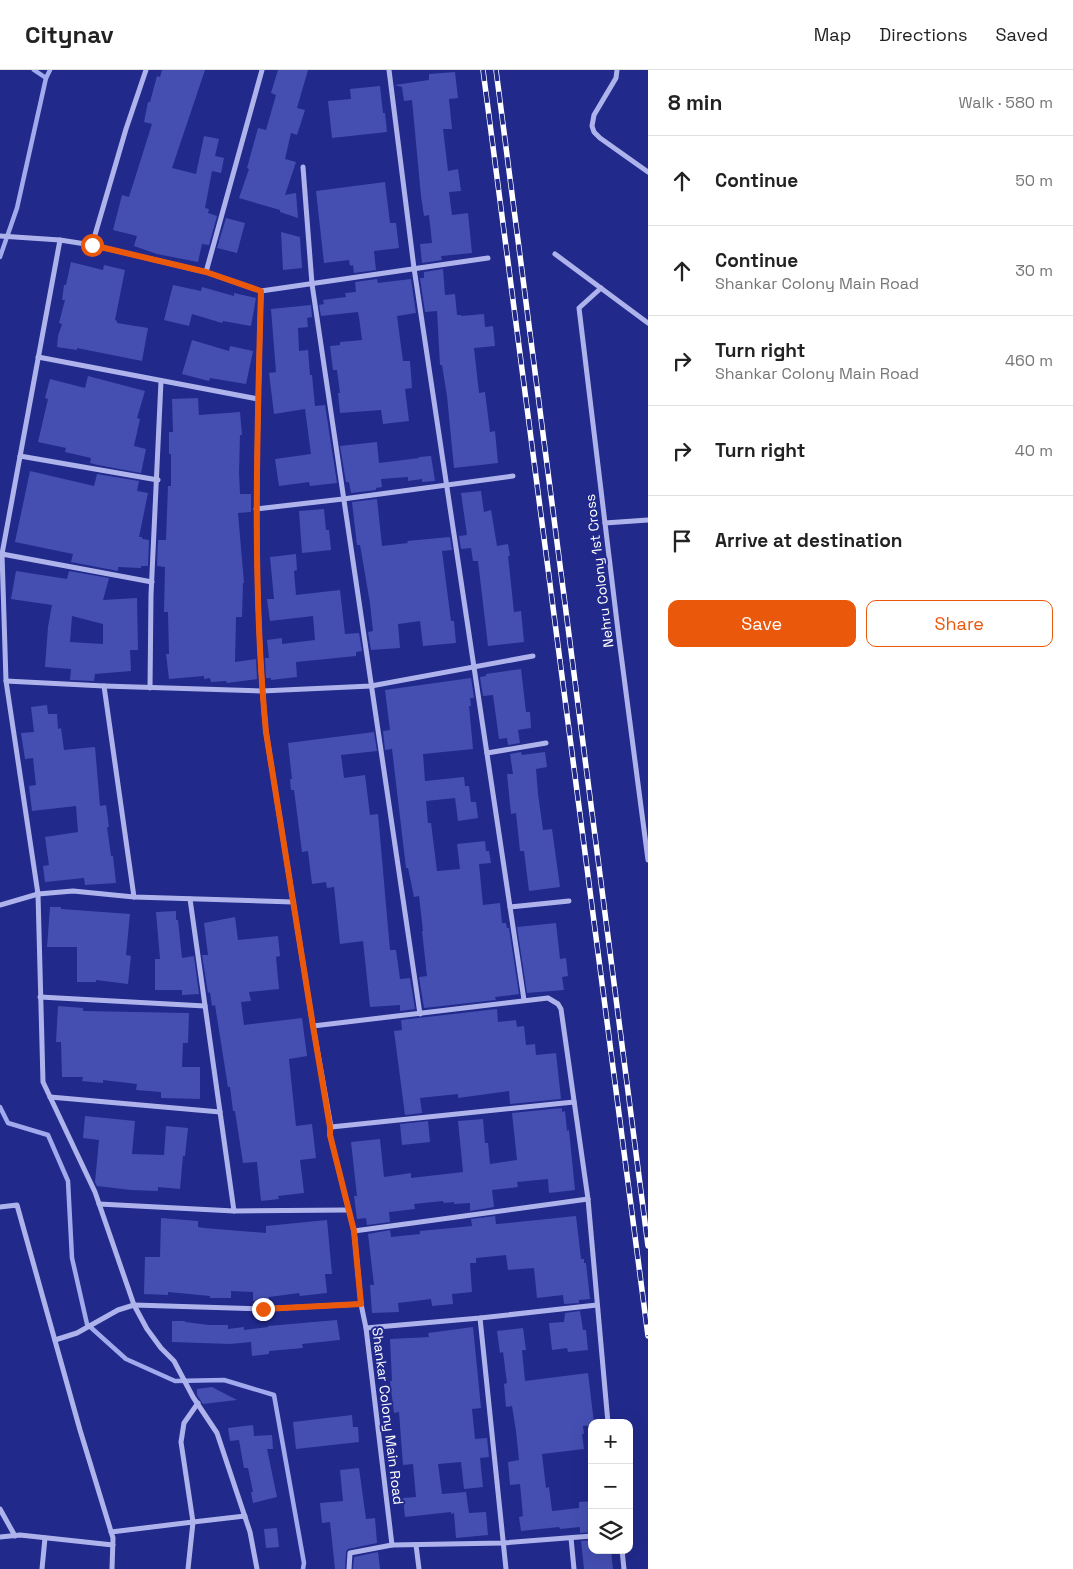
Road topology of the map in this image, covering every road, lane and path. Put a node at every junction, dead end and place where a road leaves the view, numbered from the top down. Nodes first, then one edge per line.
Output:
1 (146, 70) edge
2 (262, 70) edge
3 (389, 70) edge
4 (617, 70) edge
5 (303, 167) dead end
6 (648, 172) edge
7 (0, 236) edge
8 (60, 240) junction
9 (92, 245) junction
10 (555, 254) dead end
11 (488, 258) dead end
12 (414, 268) junction
13 (206, 272) junction
14 (312, 284) junction
15 (601, 288) junction
16 (261, 291) junction
17 (648, 323) edge
18 (38, 357) junction
19 (161, 381) junction
20 (258, 399) junction
21 (20, 456) junction
22 (513, 476) dead end
23 (158, 480) junction
24 (447, 486) junction
25 (344, 499) junction
26 (256, 508) junction
27 (648, 520) edge
28 (605, 524) junction
29 (2, 554) junction
30 (152, 582) junction
31 (533, 656) dead end
32 (474, 668) junction
33 (6, 681) junction
34 (104, 686) junction
35 (371, 686) junction
36 (150, 688) junction
37 (262, 691) junction
38 (546, 743) dead end
39 (487, 753) junction
40 (648, 860) edge
41 (38, 894) junction
42 (134, 898) junction
43 (190, 899) junction
44 (569, 901) dead end
45 (293, 902) junction
46 (0, 905) edge
47 (510, 907) junction
48 (40, 997) junction
49 (524, 1000) junction
50 (205, 1006) junction
51 (420, 1014) junction
52 (313, 1026) junction
53 (50, 1097) junction
54 (574, 1102) junction
55 (220, 1112) junction
56 (330, 1127) junction
57 (588, 1199) junction
58 (99, 1204) junction
59 (0, 1207) edge
60 (348, 1210) junction
61 (234, 1211) junction
62 (354, 1231) junction
63 (361, 1304) junction
64 (134, 1305) junction
65 (597, 1305) junction
66 (480, 1318) junction
67 (366, 1328) junction
68 (55, 1340) junction
69 (198, 1404) junction
70 (608, 1419) edge
71 (0, 1509) edge
72 (245, 1516) junction
73 (193, 1522) junction
74 (111, 1532) junction
75 (14, 1536) junction
76 (588, 1536) edge
77 (0, 1537) edge
78 (45, 1538) junction
79 (571, 1538) junction
80 (503, 1543) junction
81 (113, 1545) junction
82 (392, 1545) junction
83 (416, 1545) junction
84 (622, 1554) edge
85 (42, 1569) edge
86 (112, 1569) edge
87 (188, 1569) edge
88 (257, 1569) edge
89 (349, 1569) edge
90 (419, 1569) edge
91 (506, 1569) edge
92 (574, 1569) edge
93 (624, 1569) edge

1 - 9 street
2 - 13 street
3 - 12 street
4 - 6 street
5 - 14 street
7 - 8 street
8 - 9 street
8 - 18 street
9 - 13 street
10 - 15 street
11 - 12 street
12 - 14 street
12 - 24 street
13 - 16 street
14 - 16 street
14 - 25 street
15 - 17 street
15 - 28 street, Nehru Colony 1st Cross
16 - 20 street, Shankar Colony Main Road
18 - 19 street
18 - 21 street
19 - 20 street
19 - 23 street
20 - 26 street, Shankar Colony Main Road
21 - 23 street
21 - 29 street
22 - 24 street
23 - 30 street
24 - 25 street
24 - 32 street
25 - 26 street
25 - 35 street
26 - 37 street, Shankar Colony Main Road
27 - 28 street
28 - 40 street, Nehru Colony 1st Cross
29 - 30 street
29 - 33 street
30 - 36 street
31 - 32 street
32 - 35 street
32 - 39 street
33 - 34 street
33 - 41 street
34 - 36 street
34 - 42 street
35 - 37 street
35 - 51 street
36 - 37 street
37 - 45 street, Shankar Colony Main Road
38 - 39 street
39 - 47 street
41 - 42 street
41 - 46 street
41 - 48 street
42 - 43 street
43 - 45 street
43 - 50 street
44 - 47 street
45 - 52 street, Shankar Colony Main Road
47 - 49 street
48 - 50 street
48 - 53 street
49 - 51 street
49 - 54 street
50 - 55 street
51 - 52 street
52 - 56 street, Shankar Colony Main Road
53 - 55 street
53 - 58 street
54 - 56 street
54 - 57 street
55 - 61 street
56 - 60 street, Shankar Colony Main Road
57 - 62 street
57 - 65 street
58 - 61 street
58 - 64 street
59 - 68 street
60 - 61 street
60 - 62 street, Shankar Colony Main Road
62 - 63 street, Shankar Colony Main Road
63 - 64 street
63 - 67 street, Shankar Colony Main Road
64 - 68 street
64 - 69 street
65 - 66 street
65 - 70 street
66 - 67 street
66 - 80 street
67 - 82 street, Shankar Colony Main Road
68 - 74 street
69 - 72 street
69 - 73 street
71 - 75 street
72 - 73 street
72 - 88 street
73 - 74 street
73 - 87 street
74 - 81 street
75 - 77 street
75 - 78 street
76 - 79 street
78 - 81 street
78 - 85 street
79 - 80 street
79 - 92 street
80 - 83 street
80 - 91 street
81 - 86 street
82 - 83 street
82 - 89 street
83 - 90 street
84 - 93 street

